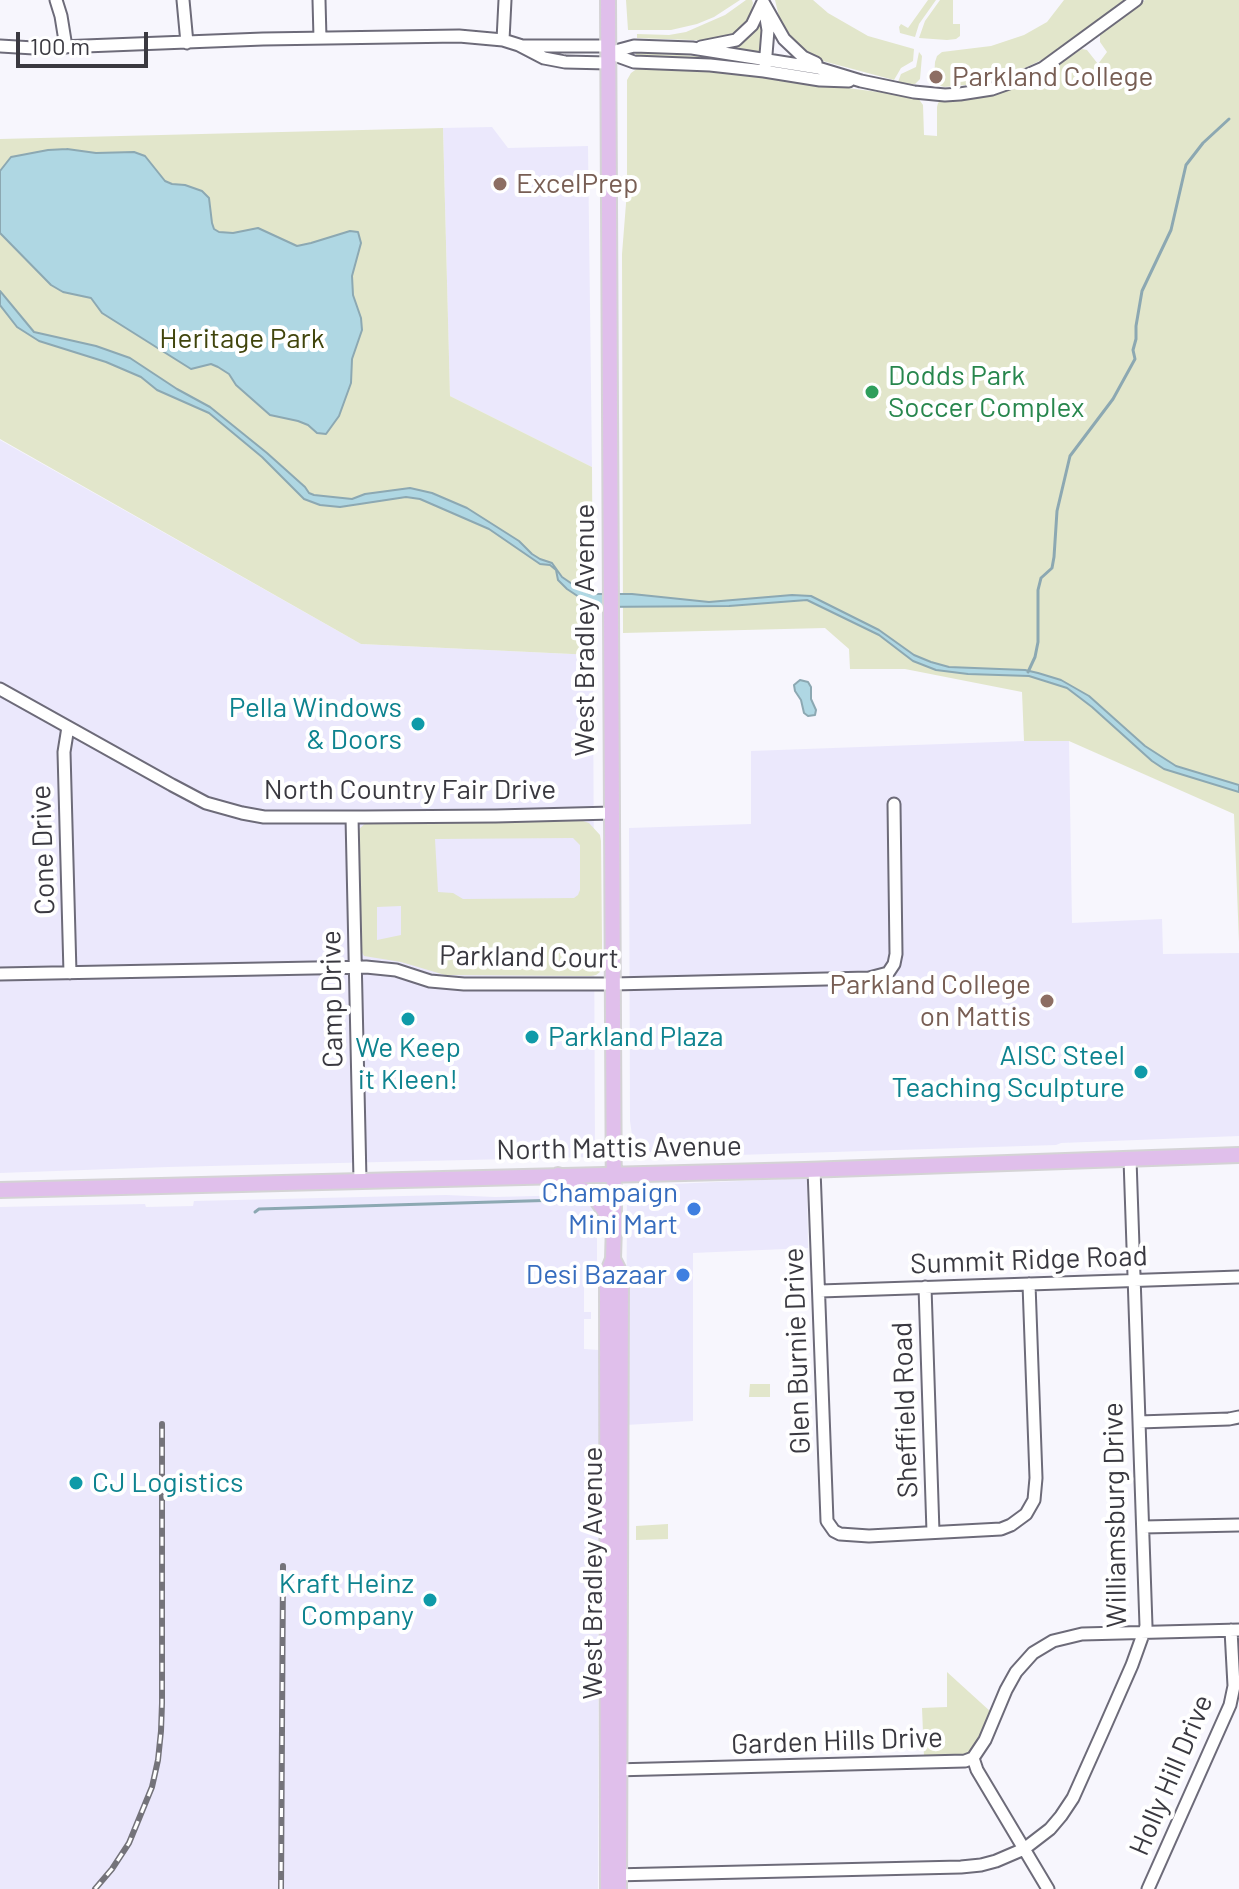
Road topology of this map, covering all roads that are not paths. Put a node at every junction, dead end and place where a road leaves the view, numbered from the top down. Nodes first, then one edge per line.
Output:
1 (56, 0) edge
2 (183, 0) edge
3 (319, 0) edge
4 (505, 0) edge
5 (608, 0) edge
6 (1136, 0) edge
7 (762, 1) edge
8 (320, 38) junction
9 (503, 40) junction
10 (187, 43) junction
11 (0, 46) edge
12 (66, 47) junction
13 (692, 48) junction
14 (608, 54) junction
15 (765, 65) junction
16 (838, 73) junction
17 (861, 81) junction
18 (0, 689) edge
19 (68, 727) junction
20 (894, 804) dead end
21 (612, 813) junction
22 (352, 817) junction
23 (355, 967) junction
24 (70, 973) junction
25 (0, 974) edge
26 (613, 984) junction
27 (1239, 1155) edge
28 (1130, 1159) junction
29 (814, 1169) junction
30 (613, 1174) junction
31 (558, 1175) junction
32 (360, 1180) junction
33 (0, 1190) edge
34 (614, 1224) junction
35 (1239, 1277) edge
36 (1135, 1280) junction
37 (1029, 1284) junction
38 (925, 1287) junction
39 (820, 1291) junction
40 (1239, 1417) edge
41 (1139, 1422) junction
42 (1239, 1525) edge
43 (1143, 1527) junction
44 (933, 1532) junction
45 (1235, 1630) edge
46 (1144, 1633) junction
47 (973, 1758) junction
48 (614, 1770) junction
49 (1024, 1849) junction
50 (614, 1882) edge
51 (1048, 1889) edge
52 (1148, 1889) edge

1 - 12 street
2 - 10 street
3 - 8 street
4 - 9 street
5 - 14 main road, West Bradley Avenue
6 - 17 street
7 - 13 street
7 - 15 street
7 - 16 street
8 - 9 street
8 - 10 street
9 - 14 street
10 - 12 street
11 - 12 street
13 - 14 street
13 - 15 street
14 - 15 street
14 - 21 main road, West Bradley Avenue
15 - 16 street
15 - 17 street
16 - 17 street
18 - 19 street, North Country Fair Drive
19 - 22 street, North Country Fair Drive
19 - 24 street, Cone Drive
20 - 26 street, Parkland Court
21 - 22 street, North Country Fair Drive
21 - 26 main road, West Bradley Avenue
22 - 23 street, Camp Drive
23 - 24 street, Parkland Court
23 - 26 street, Parkland Court
23 - 32 street, Camp Drive
24 - 25 street, Parkland Court
26 - 30 main road, West Bradley Avenue
27 - 28 main road, North Mattis Avenue
28 - 29 main road, North Mattis Avenue
28 - 36 street, Williamsburg Drive
29 - 30 main road, North Mattis Avenue
29 - 39 street, Glen Burnie Drive
30 - 31 main road, North Mattis Avenue
30 - 34 main road, West Bradley Avenue
31 - 32 main road, North Mattis Avenue
31 - 34 main road
32 - 33 main road, North Mattis Avenue
34 - 48 main road, West Bradley Avenue
35 - 36 street, Summit Ridge Road
36 - 37 street, Summit Ridge Road
36 - 41 street, Williamsburg Drive
37 - 38 street, Summit Ridge Road
37 - 44 street
38 - 39 street, Summit Ridge Road
38 - 44 street, Sheffield Road
39 - 44 street, Glen Burnie Drive
40 - 41 street
41 - 43 street, Williamsburg Drive
42 - 43 street
43 - 46 street, Williamsburg Drive
45 - 46 street, Garden Hills Drive
45 - 52 street, Holly Hill Drive
46 - 47 street, Garden Hills Drive
46 - 49 street, Williamsburg Drive
47 - 48 street, Garden Hills Drive
47 - 49 street
48 - 50 main road, West Bradley Avenue
49 - 50 street, Williamsburg Drive
49 - 51 street

